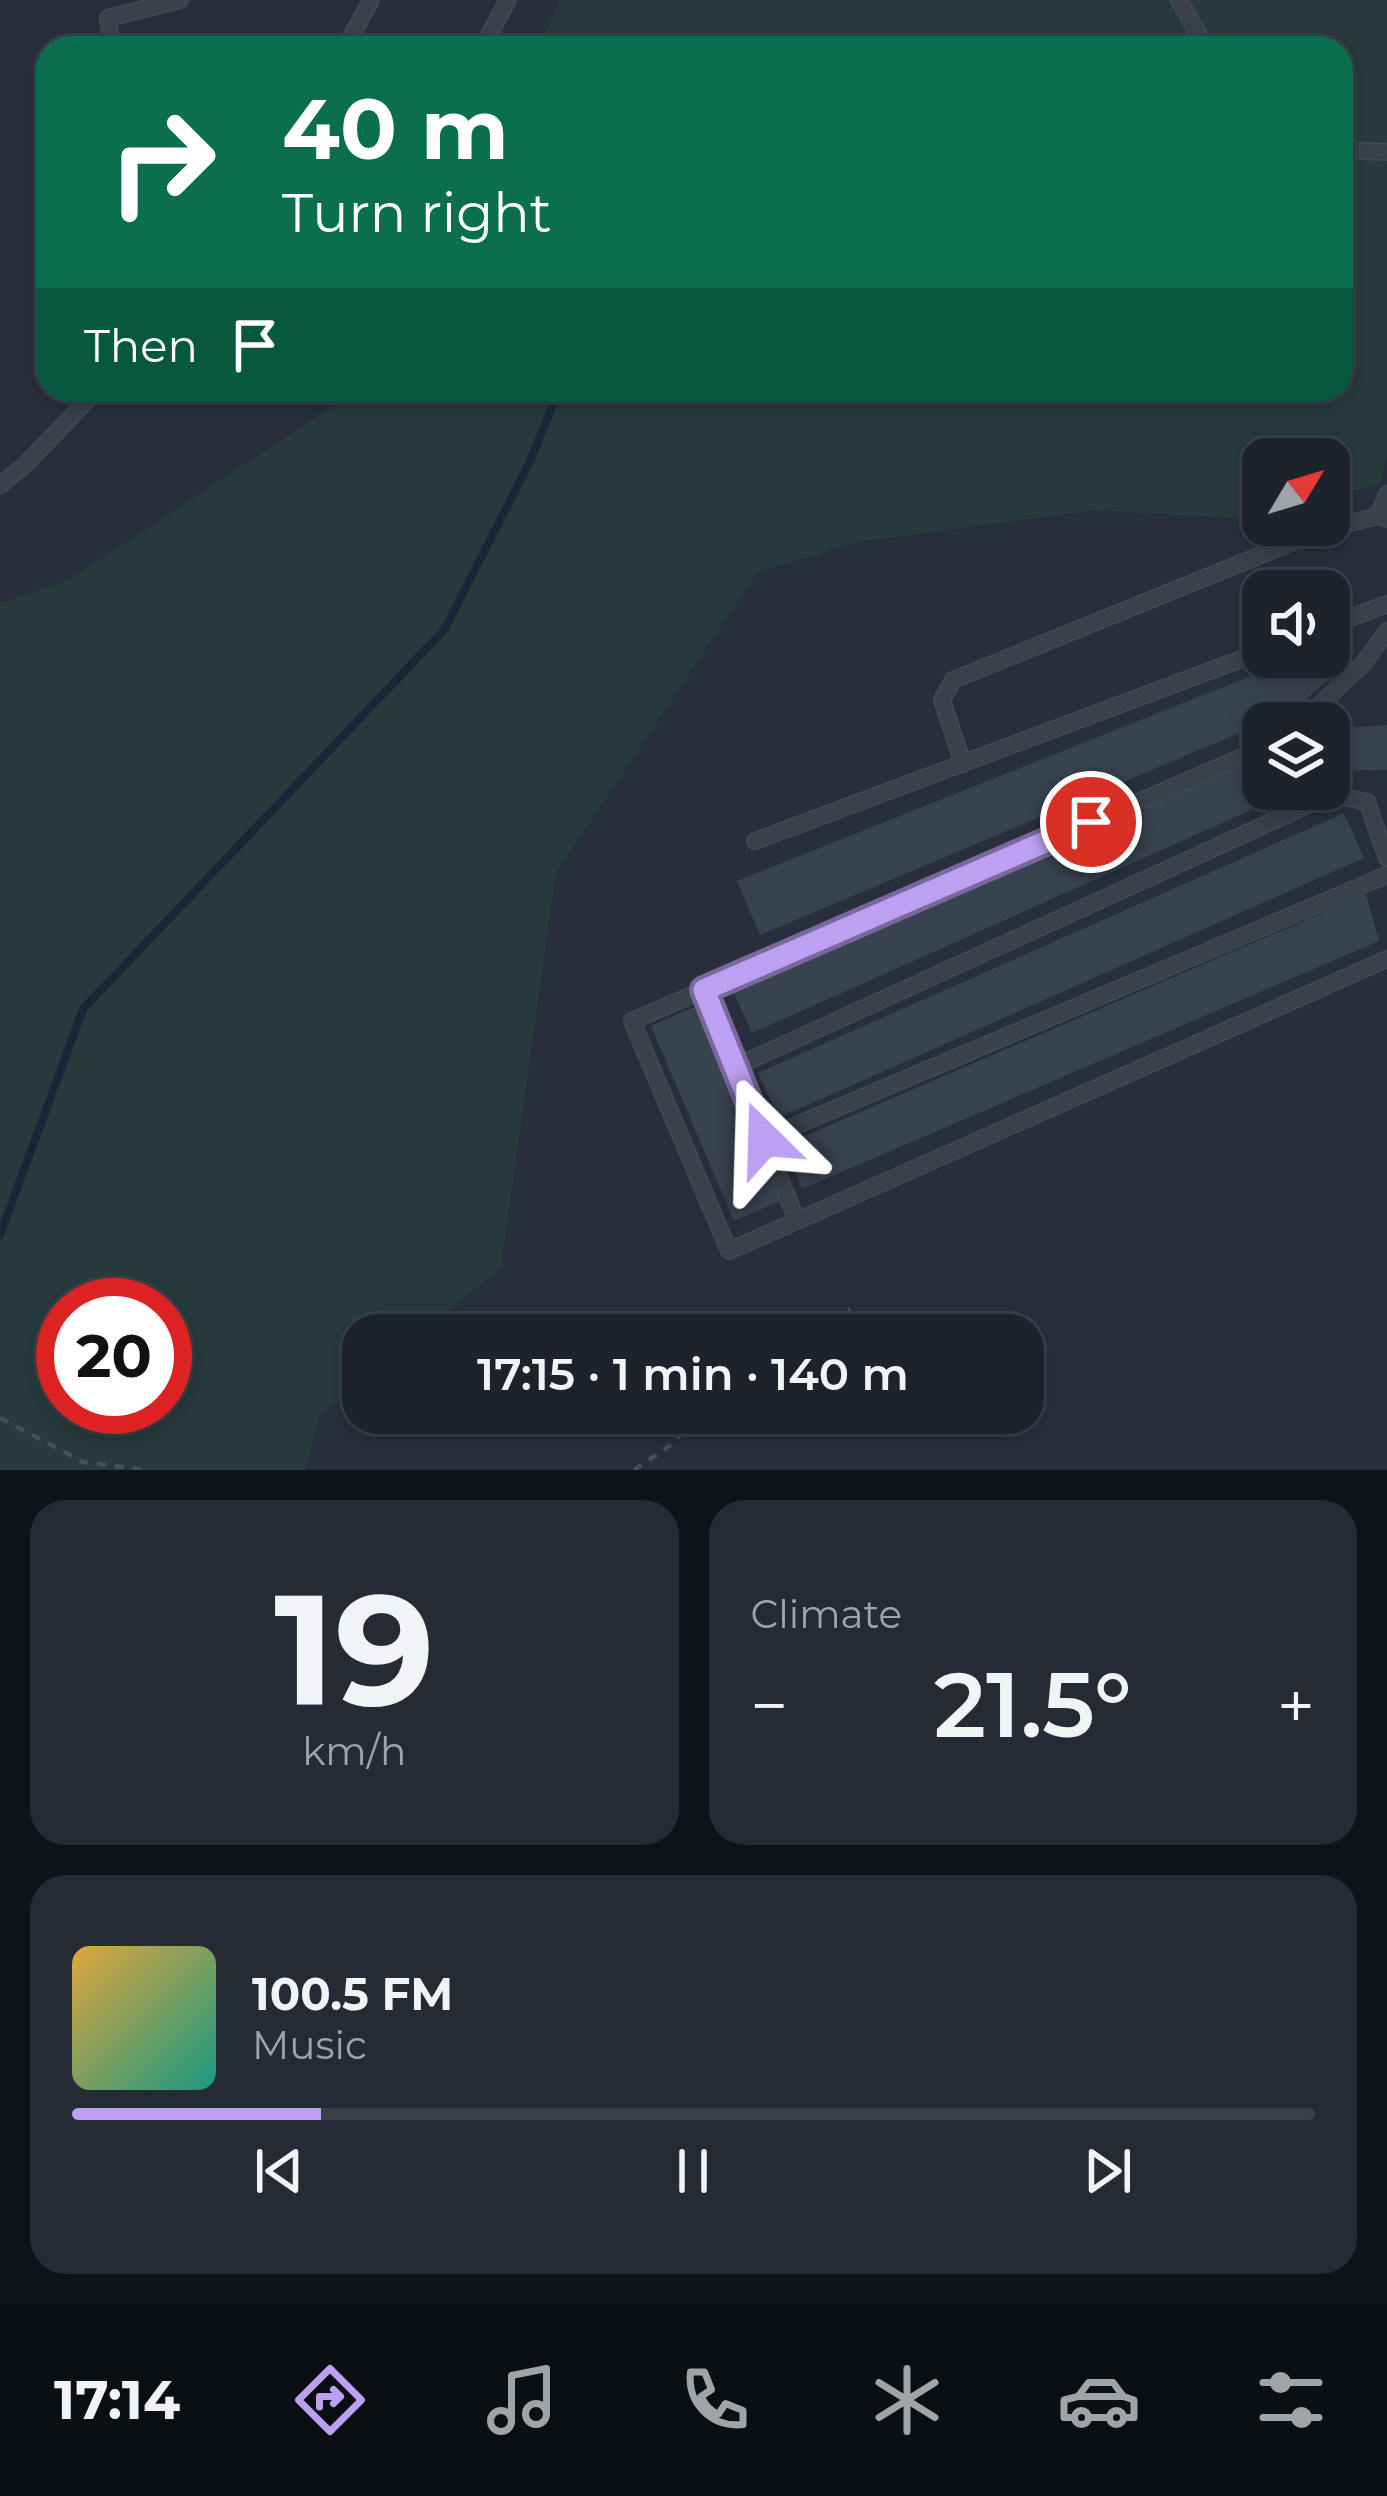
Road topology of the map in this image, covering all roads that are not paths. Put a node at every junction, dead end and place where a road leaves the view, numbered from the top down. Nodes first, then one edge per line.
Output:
1 (180, 0) edge
2 (371, 0) edge
3 (508, 0) edge
4 (1180, 0) edge
5 (110, 36) edge
6 (352, 36) edge
7 (488, 36) edge
8 (1200, 36) edge
9 (1353, 151) edge
10 (1387, 152) edge
11 (85, 402) edge
12 (0, 485) edge
13 (1387, 494) edge
14 (1383, 517) edge
15 (1387, 604) edge
16 (1350, 618) edge
17 (1387, 631) edge
18 (1242, 659) edge
19 (1322, 702) edge
20 (1242, 757) edge
21 (963, 764) junction
22 (1350, 799) edge
23 (1297, 810) edge
24 (755, 842) dead end
25 (1387, 858) edge
26 (1387, 875) edge
27 (1387, 959) edge
28 (704, 990) junction
29 (734, 1067) junction
30 (764, 1139) junction
31 (797, 1221) junction

1 - 5 lane
2 - 6 lane
3 - 7 lane
4 - 8 lane
9 - 10 lane
11 - 12 lane
13 - 14 lane
14 - 21 lane
15 - 16 lane
17 - 19 lane
18 - 21 lane
20 - 28 lane
21 - 24 lane
22 - 25 lane
23 - 29 lane
26 - 30 lane
27 - 31 lane
28 - 29 lane
28 - 31 lane
29 - 30 lane
30 - 31 lane

